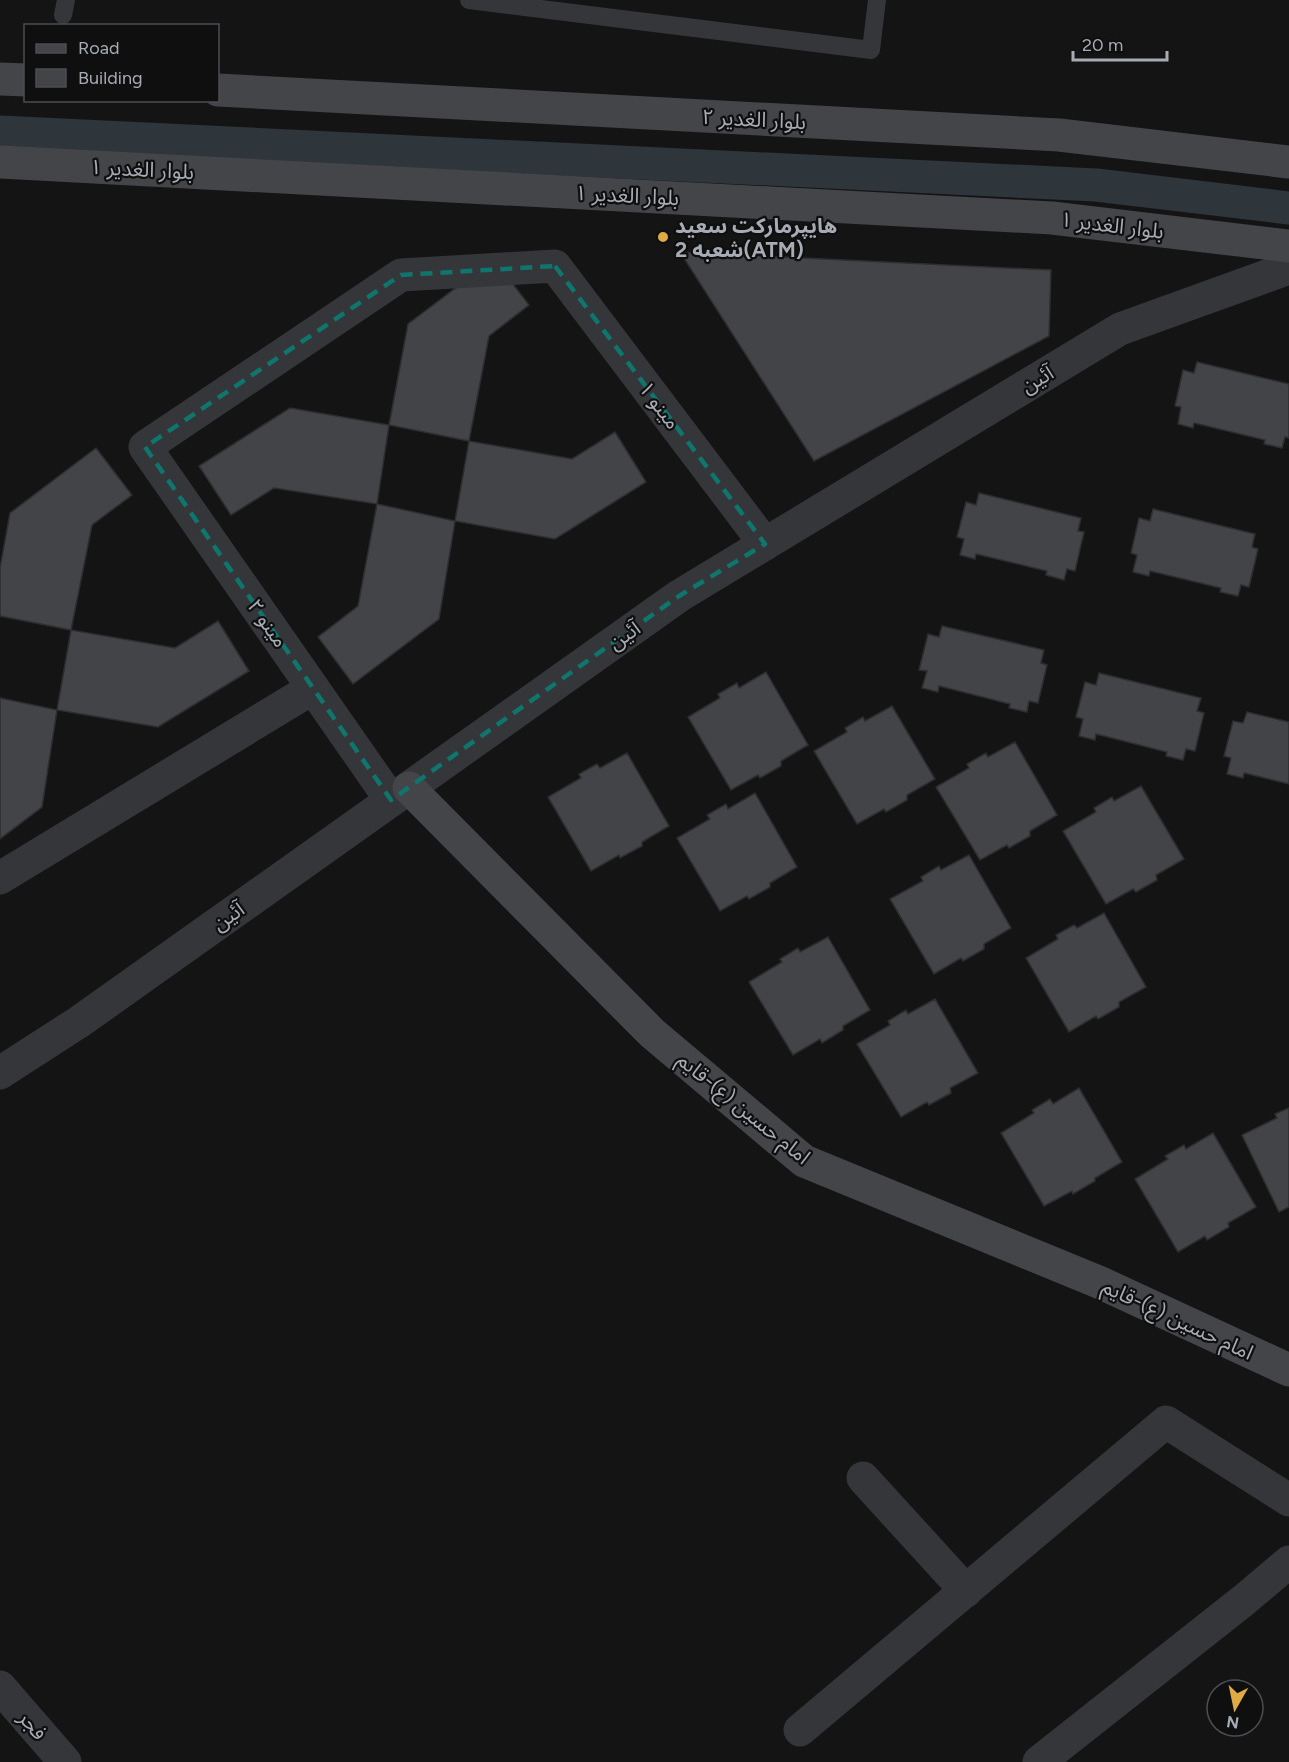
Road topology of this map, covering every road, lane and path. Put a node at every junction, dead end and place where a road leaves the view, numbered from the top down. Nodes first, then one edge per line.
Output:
1 (469, 0) edge
2 (877, 0) edge
3 (511, 3) edge
4 (0, 79) edge
5 (24, 81) edge
6 (219, 90) edge
7 (0, 162) edge
8 (1289, 162) edge
9 (1289, 246) edge
10 (555, 266) joint
11 (1289, 268) edge
12 (765, 544) junction
13 (313, 688) junction
14 (400, 794) junction
15 (0, 878) edge
16 (4, 1061) edge
17 (1289, 1370) edge
18 (863, 1478) dead end
19 (1289, 1500) edge
20 (1289, 1562) edge
21 (966, 1591) junction
22 (0, 1688) edge
23 (800, 1730) dead end
24 (65, 1762) edge
25 (1039, 1762) edge

1 - 3 lane
2 - 3 lane
4 - 5 street
6 - 8 street, بلوار الغدیر ۲
7 - 9 street, بلوار الغدیر ۱
10 - 12 street, مینو ۱
10 - 13 street, مینو ۲
11 - 12 street, آئین
12 - 14 street, آئین
13 - 14 street, مینو ۲
13 - 15 street
14 - 16 street, آئین
14 - 17 street, امام حسین (ع)-قایم
18 - 21 street
19 - 21 street
20 - 25 street
21 - 23 street
22 - 24 street, فجر

